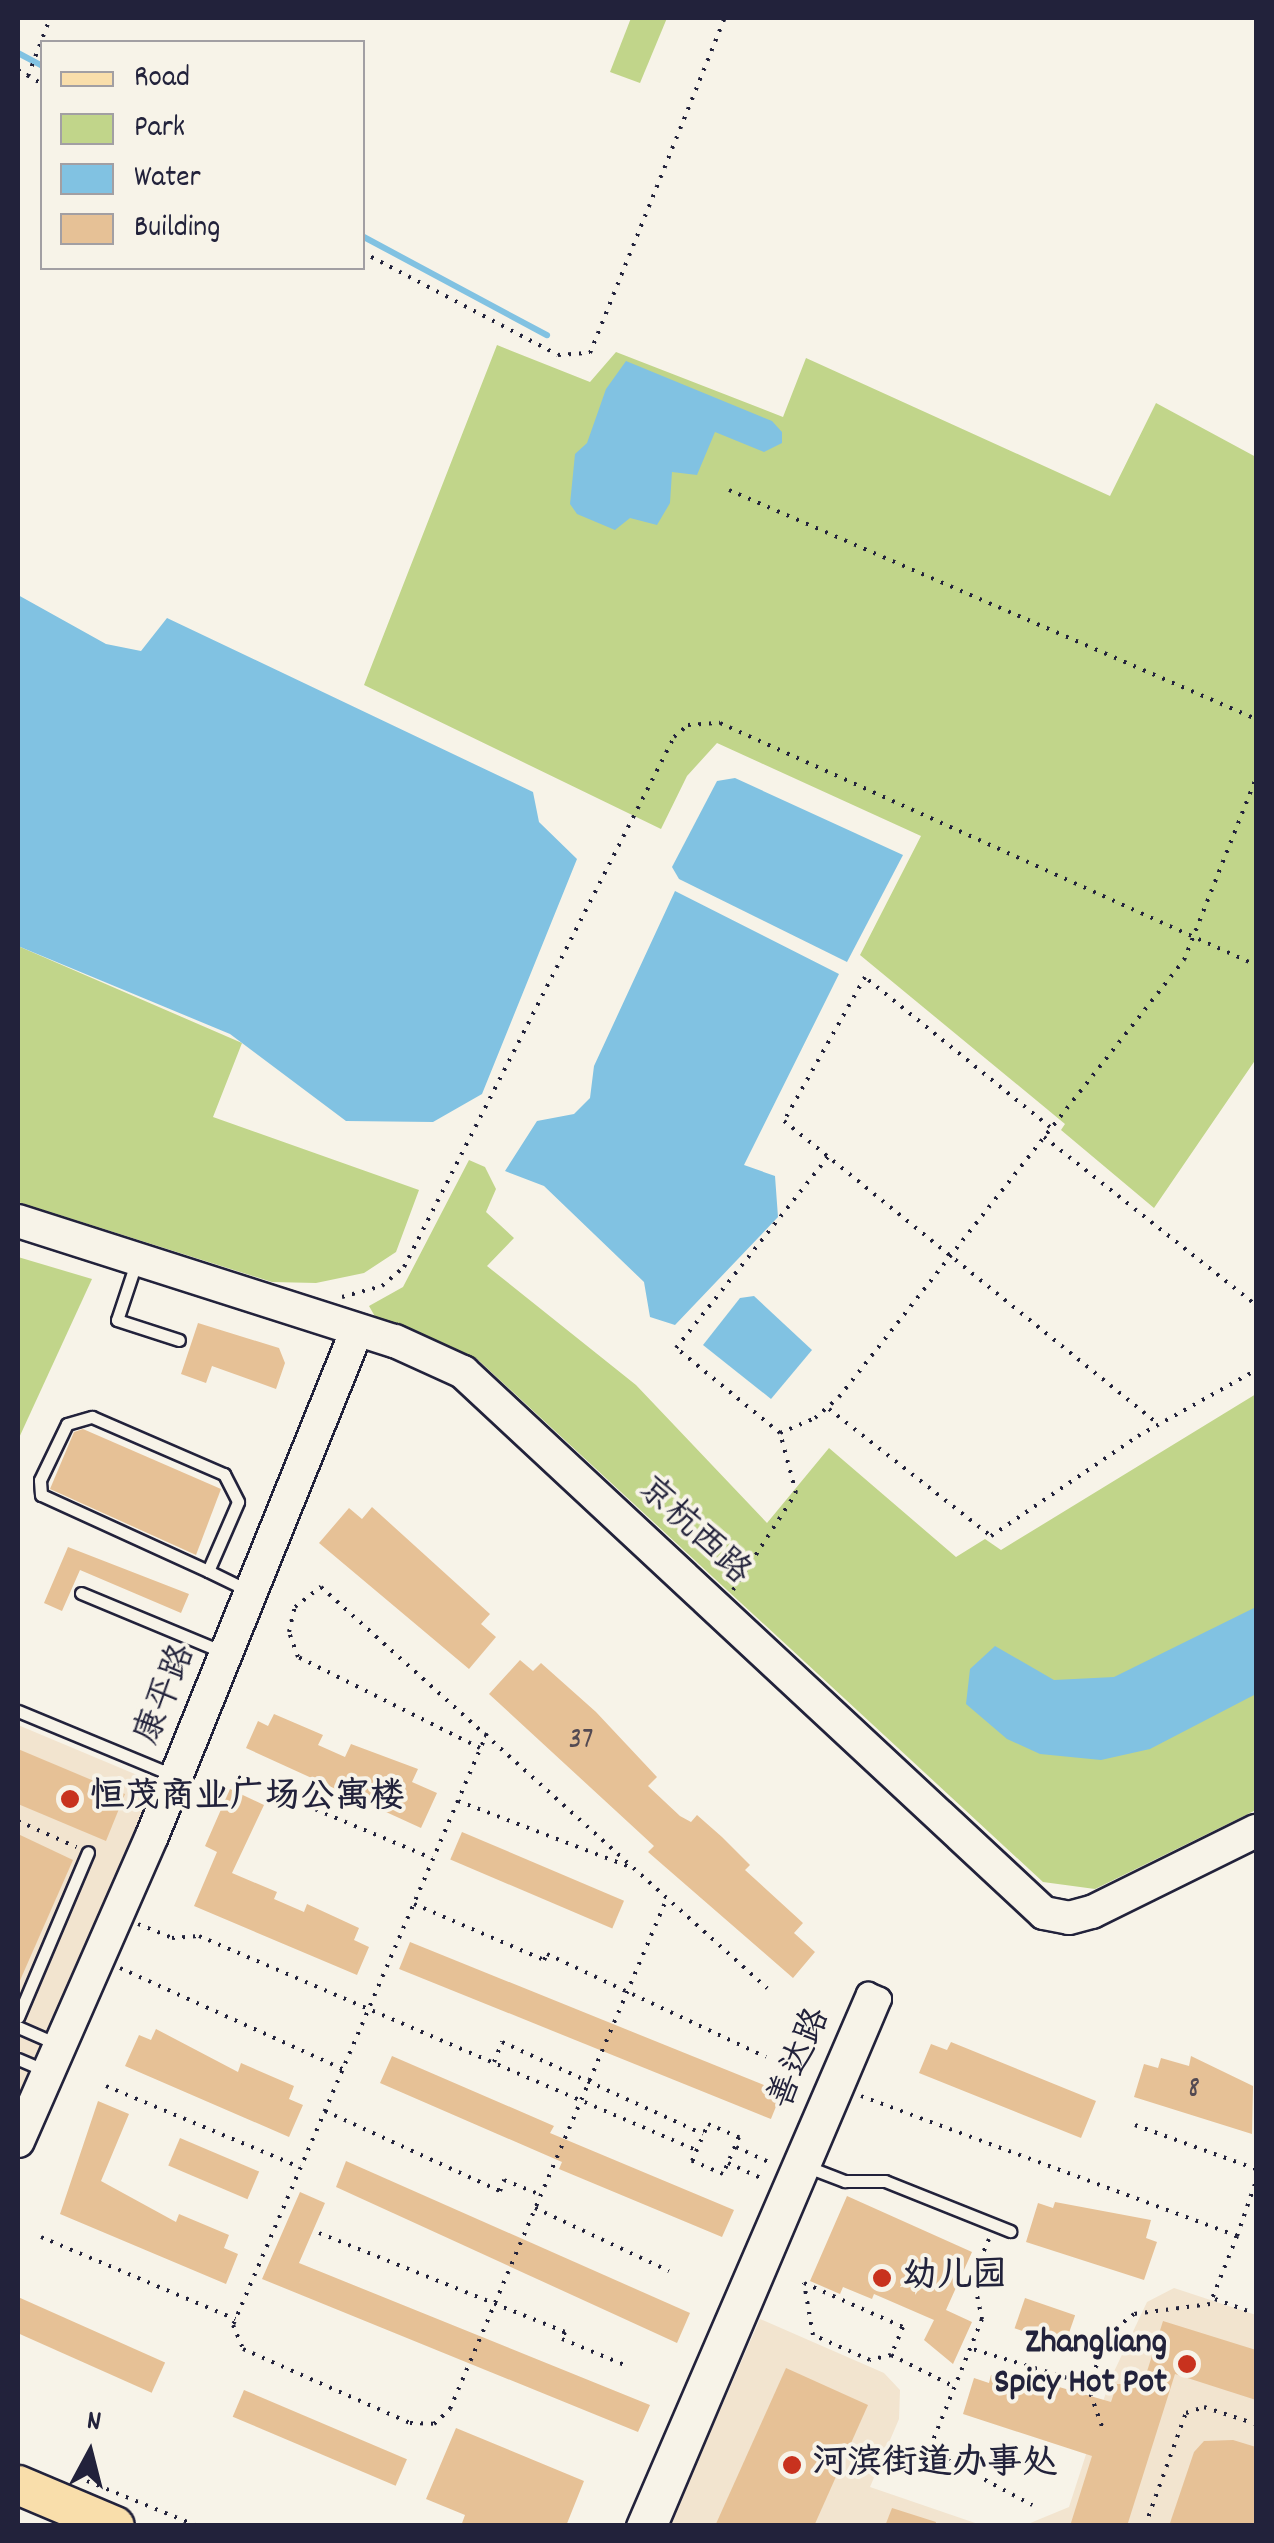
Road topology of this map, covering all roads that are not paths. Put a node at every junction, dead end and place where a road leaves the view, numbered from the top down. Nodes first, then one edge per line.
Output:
1 (18, 1221) edge
2 (137, 1260) junction
3 (357, 1330) junction
4 (179, 1340) dead end
5 (208, 1570) junction
6 (81, 1592) dead end
7 (252, 1592) junction
8 (227, 1654) junction
9 (18, 1711) edge
10 (176, 1776) junction
11 (1256, 1832) edge
12 (88, 1852) dead end
13 (18, 2017) edge
14 (18, 2027) edge
15 (18, 2059) edge
16 (55, 2059) junction
17 (18, 2141) edge
18 (795, 2172) junction
19 (1010, 2232) dead end
20 (18, 2485) edge
21 (115, 2526) edge
22 (638, 2526) edge
23 (656, 2526) edge

1 - 2 street, 京杭西路
2 - 3 street, 京杭西路
2 - 4 lane
3 - 7 street, 康平路
3 - 11 street, 京杭西路
5 - 5 lane
5 - 7 lane
6 - 8 lane
7 - 8 street, 康平路
8 - 10 street, 康平路
9 - 10 lane
10 - 16 street, 康平路
12 - 13 lane
14 - 16 lane
15 - 16 lane
16 - 17 street, 康平路
18 - 18 street, 善达路
18 - 19 lane
18 - 22 street, 善达路
18 - 23 street, 善达路
20 - 21 main road

